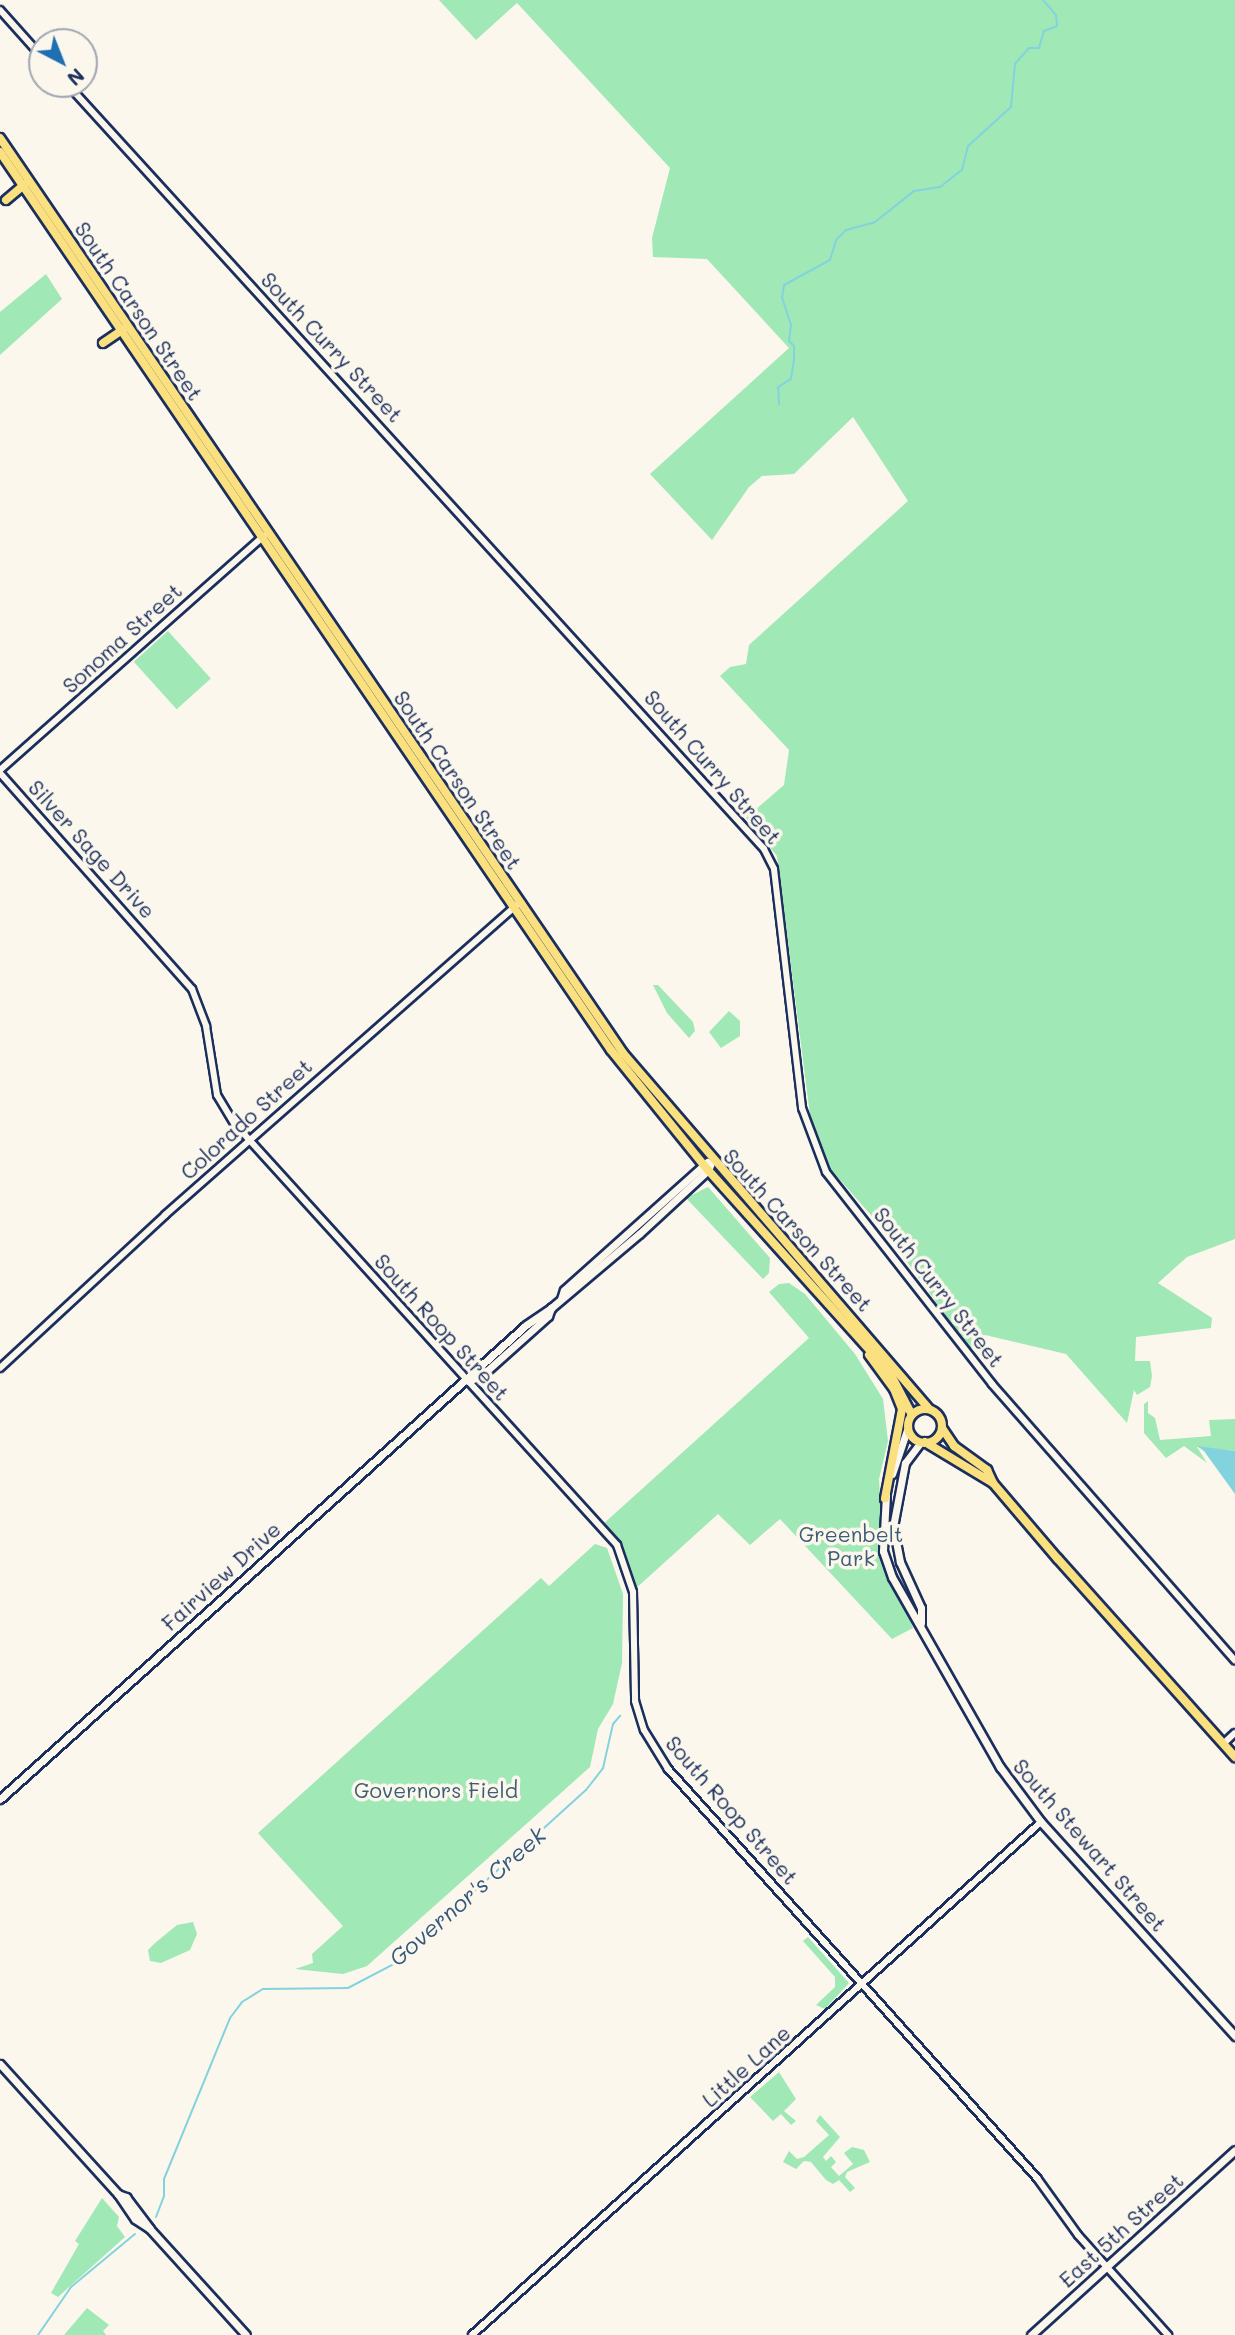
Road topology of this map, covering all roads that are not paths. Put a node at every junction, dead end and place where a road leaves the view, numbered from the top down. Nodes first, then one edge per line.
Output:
1 (0, 10) edge
2 (28, 41) edge
3 (80, 98) edge
4 (0, 138) edge
5 (0, 152) edge
6 (26, 183) junction
7 (6, 201) dead end
8 (125, 329) junction
9 (103, 344) dead end
10 (265, 535) junction
11 (0, 771) edge
12 (517, 905) junction
13 (192, 991) joint
14 (249, 1140) junction
15 (712, 1161) junction
16 (706, 1168) junction
17 (795, 1260) junction
18 (854, 1332) junction
19 (0, 1367) edge
20 (468, 1381) junction
21 (929, 1409) junction
22 (912, 1415) junction
23 (908, 1427) junction
24 (942, 1428) junction
25 (923, 1442) junction
26 (954, 1458) junction
27 (987, 1470) junction
28 (993, 1483) junction
29 (885, 1498) junction
30 (921, 1624) junction
31 (1235, 1661) edge
32 (1235, 1733) edge
33 (1223, 1744) junction
34 (1235, 1757) edge
35 (0, 1800) edge
36 (1041, 1822) junction
37 (862, 1986) junction
38 (1235, 2036) edge
39 (0, 2064) edge
40 (1235, 2150) edge
41 (1107, 2266) junction
42 (246, 2335) edge
43 (472, 2335) edge
44 (1031, 2335) edge
45 (1168, 2335) edge

1 - 2 street
3 - 31 street, South Curry Street
4 - 6 main road, South Carson Street
5 - 6 main road, South Carson Street
6 - 7 main road
6 - 8 main road, South Carson Street
8 - 9 main road
8 - 10 main road, South Carson Street
10 - 11 street, Sonoma Street
10 - 12 main road, South Carson Street
11 - 13 street, Silver Sage Drive
12 - 14 street, Colorado Street
12 - 15 main road, South Carson Street
12 - 16 main road, South Carson Street
13 - 14 street, South Roop Street
14 - 19 street, Colorado Street
14 - 20 street, South Roop Street
15 - 16 main road, Fairview Drive
15 - 17 main road, South Carson Street
16 - 17 main road, South Carson Street
16 - 20 main road, Fairview Drive
17 - 18 main road, South Carson Street
17 - 21 main road, South Carson Street
18 - 22 main road, South Carson Street
18 - 29 main road
20 - 35 main road, Fairview Drive
20 - 37 street, South Roop Street
21 - 22 main road
21 - 24 main road
22 - 23 main road
23 - 25 main road
23 - 29 main road, South Stewart Street
24 - 25 main road
24 - 27 main road
25 - 26 main road
25 - 30 main road, South Stewart Street
26 - 27 main road
26 - 28 main road
27 - 28 main road
28 - 33 main road
29 - 30 main road, South Stewart Street
30 - 36 main road, South Stewart Street
32 - 33 street
33 - 34 main road
36 - 37 street, Little Lane
36 - 38 main road, South Stewart Street
37 - 41 street, South Roop Street
37 - 43 street, Little Lane
39 - 42 main road
40 - 41 main road, East 5th Street
41 - 44 main road, East 5th Street
41 - 45 street, South Roop Street

